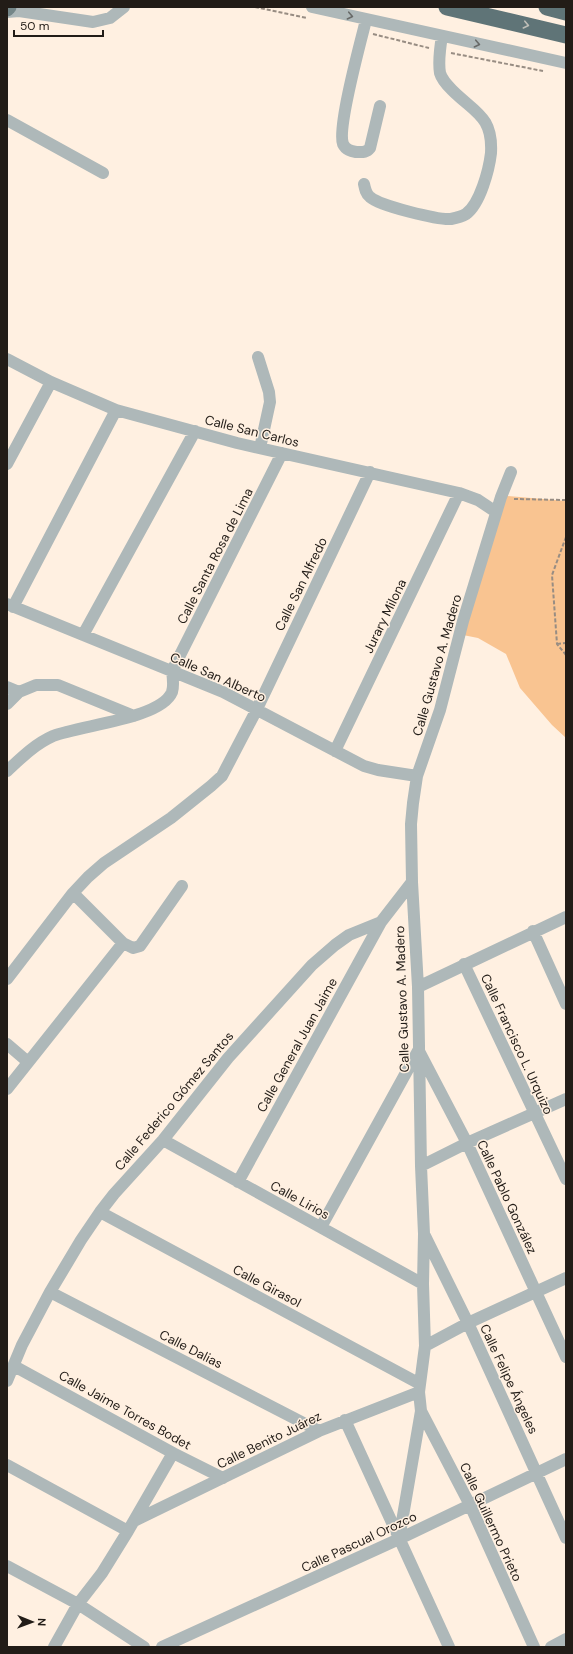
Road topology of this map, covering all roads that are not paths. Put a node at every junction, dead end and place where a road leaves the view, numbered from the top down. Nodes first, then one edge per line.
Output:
1 (124, 7) edge
2 (312, 7) edge
3 (447, 7) edge
4 (8, 9) edge
5 (366, 20) junction
6 (562, 34) edge
7 (442, 36) junction
8 (566, 63) edge
9 (380, 106) dead end
10 (7, 120) edge
11 (103, 173) dead end
12 (364, 184) dead end
13 (258, 357) dead end
14 (7, 358) edge
15 (51, 382) junction
16 (116, 410) junction
17 (196, 431) junction
18 (260, 448) junction
19 (282, 453) junction
20 (7, 464) edge
21 (370, 472) junction
22 (511, 472) dead end
23 (459, 493) junction
24 (496, 512) junction
25 (10, 606) edge
26 (83, 635) junction
27 (172, 671) junction
28 (7, 687) edge
29 (19, 692) junction
30 (7, 704) edge
31 (257, 709) junction
32 (134, 716) junction
33 (335, 751) junction
34 (7, 771) edge
35 (417, 776) junction
36 (412, 882) junction
37 (182, 886) dead end
38 (73, 893) junction
39 (566, 917) edge
40 (380, 922) junction
41 (533, 931) junction
42 (123, 943) junction
43 (464, 964) junction
44 (7, 979) edge
45 (418, 987) junction
46 (566, 1004) edge
47 (7, 1044) edge
48 (418, 1050) junction
49 (28, 1062) junction
50 (7, 1089) edge
51 (566, 1099) edge
52 (535, 1113) junction
53 (163, 1140) junction
54 (467, 1143) junction
55 (421, 1166) junction
56 (566, 1179) edge
57 (238, 1182) junction
58 (100, 1212) junction
59 (321, 1227) junction
60 (424, 1234) junction
61 (566, 1278) edge
62 (423, 1284) junction
63 (50, 1292) junction
64 (536, 1293) junction
65 (468, 1324) junction
66 (425, 1346) junction
67 (566, 1357) edge
68 (14, 1366) junction
69 (7, 1381) edge
70 (420, 1388) junction
71 (420, 1411) junction
72 (345, 1420) junction
73 (319, 1431) junction
74 (174, 1453) junction
75 (566, 1459) edge
76 (7, 1465) edge
77 (537, 1473) junction
78 (223, 1478) junction
79 (470, 1505) junction
80 (131, 1526) junction
81 (566, 1538) edge
82 (399, 1539) junction
83 (7, 1566) edge
84 (78, 1604) junction
85 (566, 1639) edge
86 (54, 1647) edge
87 (144, 1647) edge
88 (162, 1647) edge
89 (449, 1647) edge
90 (534, 1647) edge
91 (551, 1647) edge

1 - 4 street
2 -> 5 street
3 -> 6 highway
5 - 7 street
5 - 9 street
7 -> 8 street
7 - 12 street
10 - 11 street
13 - 18 street
14 - 15 street, Calle San Carlos
15 - 16 street, Calle San Carlos
15 - 20 street
16 - 17 street, Calle San Carlos
16 - 25 street
17 - 18 street, Calle San Carlos
17 - 26 street
18 - 19 street, Calle San Carlos
19 - 21 street, Calle San Carlos
19 - 27 street, Calle Santa Rosa de Lima
21 - 23 street, Calle San Carlos
21 - 31 street, Calle San Alfredo
22 - 24 street, Calle Gustavo A. Madero
23 - 24 street, Calle San Carlos
23 - 33 street, Jurary Milona
24 - 35 street, Calle Gustavo A. Madero
25 - 26 street, Calle San Alberto
26 - 27 street, Calle San Alberto
27 - 31 street, Calle San Alberto
27 - 32 street
28 - 29 street
29 - 30 street
29 - 32 street
31 - 33 street, Calle San Alberto
31 - 38 street, Calle San Alfredo
32 - 34 street
33 - 35 street, Calle San Alberto
35 - 36 street, Calle Gustavo A. Madero
36 - 40 street, Calle Federico Gómez Santos
36 - 45 street, Calle Gustavo A. Madero
37 - 42 street
38 - 42 street
38 - 44 street, Calle San Alfredo
39 - 41 street
40 - 53 street, Calle Federico Gómez Santos
40 - 57 street, Calle General Juan Jaime
41 - 43 street
41 - 46 street
42 - 49 street
43 - 45 street
43 - 52 street, Calle Francisco L. Urquizo
45 - 48 street, Calle Gustavo A. Madero
47 - 49 street
48 - 54 street, Calle Pablo González
48 - 55 street, Calle Gustavo A. Madero
48 - 59 street
49 - 50 street
51 - 52 street
52 - 54 street
52 - 56 street, Calle Francisco L. Urquizo
53 - 57 street, Calle Lirios
53 - 58 street, Calle Federico Gómez Santos
54 - 55 street
54 - 64 street, Calle Pablo González
55 - 60 street, Calle Gustavo A. Madero
57 - 59 street, Calle Lirios
58 - 63 street, Calle Federico Gómez Santos
58 - 70 street, Calle Girasol
59 - 62 street, Calle Lirios
60 - 62 street, Calle Gustavo A. Madero
60 - 65 street, Calle Felipe Ángeles
61 - 64 street
62 - 66 street, Calle Gustavo A. Madero
63 - 68 street, Calle Federico Gómez Santos
63 - 73 street, Calle Dalias
64 - 65 street
64 - 67 street, Calle Pablo González
65 - 66 street
65 - 77 street, Calle Felipe Ángeles
66 - 70 street, Calle Gustavo A. Madero
68 - 69 street, Calle Federico Gómez Santos
68 - 74 street, Calle Jaime Torres Bodet
70 - 71 street, Calle Gustavo A. Madero
70 - 72 street, Calle Benito Juárez
71 - 79 street, Calle Guillermo Prieto
71 - 82 street, Calle Gustavo A. Madero
72 - 73 street, Calle Benito Juárez
72 - 82 street
73 - 78 street, Calle Benito Juárez
74 - 78 street, Calle Jaime Torres Bodet
74 - 80 street
75 - 77 street, Calle Pascual Orozco
76 - 80 street
77 - 79 street, Calle Pascual Orozco
77 - 81 street, Calle Felipe Ángeles
78 - 80 street, Calle Benito Juárez
79 - 82 street, Calle Pascual Orozco
79 - 90 street, Calle Guillermo Prieto
80 - 84 street
82 - 88 street, Calle Pascual Orozco
82 - 89 street
83 - 84 street
84 - 86 street
84 - 87 street
85 - 91 street

